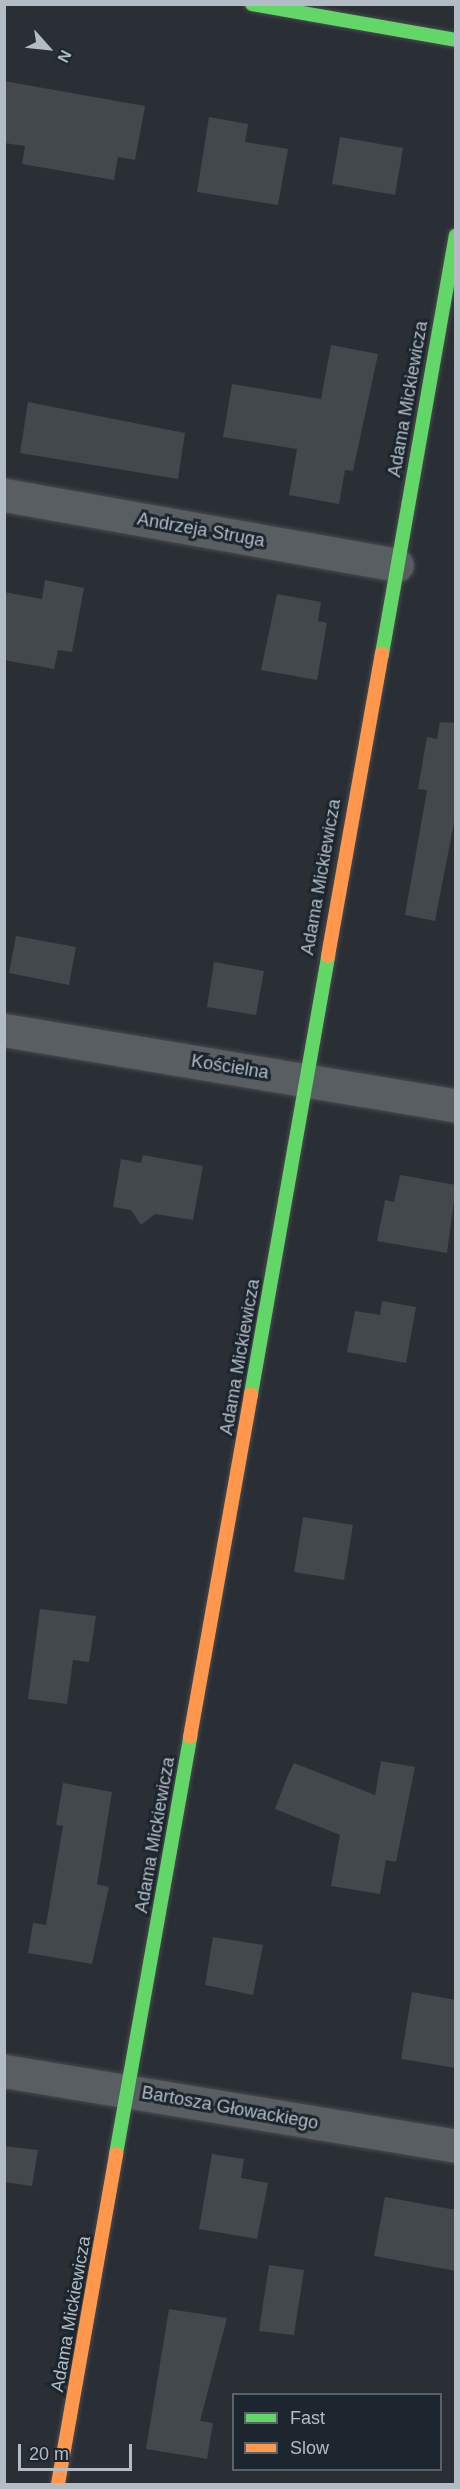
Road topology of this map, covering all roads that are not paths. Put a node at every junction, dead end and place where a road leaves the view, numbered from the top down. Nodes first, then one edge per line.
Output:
1 (252, 4) edge
2 (456, 40) edge
3 (456, 235) edge
4 (4, 495) edge
5 (397, 565) junction
6 (4, 1030) edge
7 (305, 1080) junction
8 (456, 1106) edge
9 (4, 2071) edge
10 (129, 2091) junction
11 (456, 2146) edge
12 (58, 2484) edge

1 - 2 street
3 - 5 street, Adama Mickiewicza
4 - 5 street, Andrzeja Struga
5 - 7 street, Adama Mickiewicza
6 - 7 street, Kościelna
7 - 8 street, Kościelna
7 - 10 street, Adama Mickiewicza
9 - 10 street, Bartosza Głowackiego
10 - 11 street, Bartosza Głowackiego
10 - 12 street, Adama Mickiewicza

